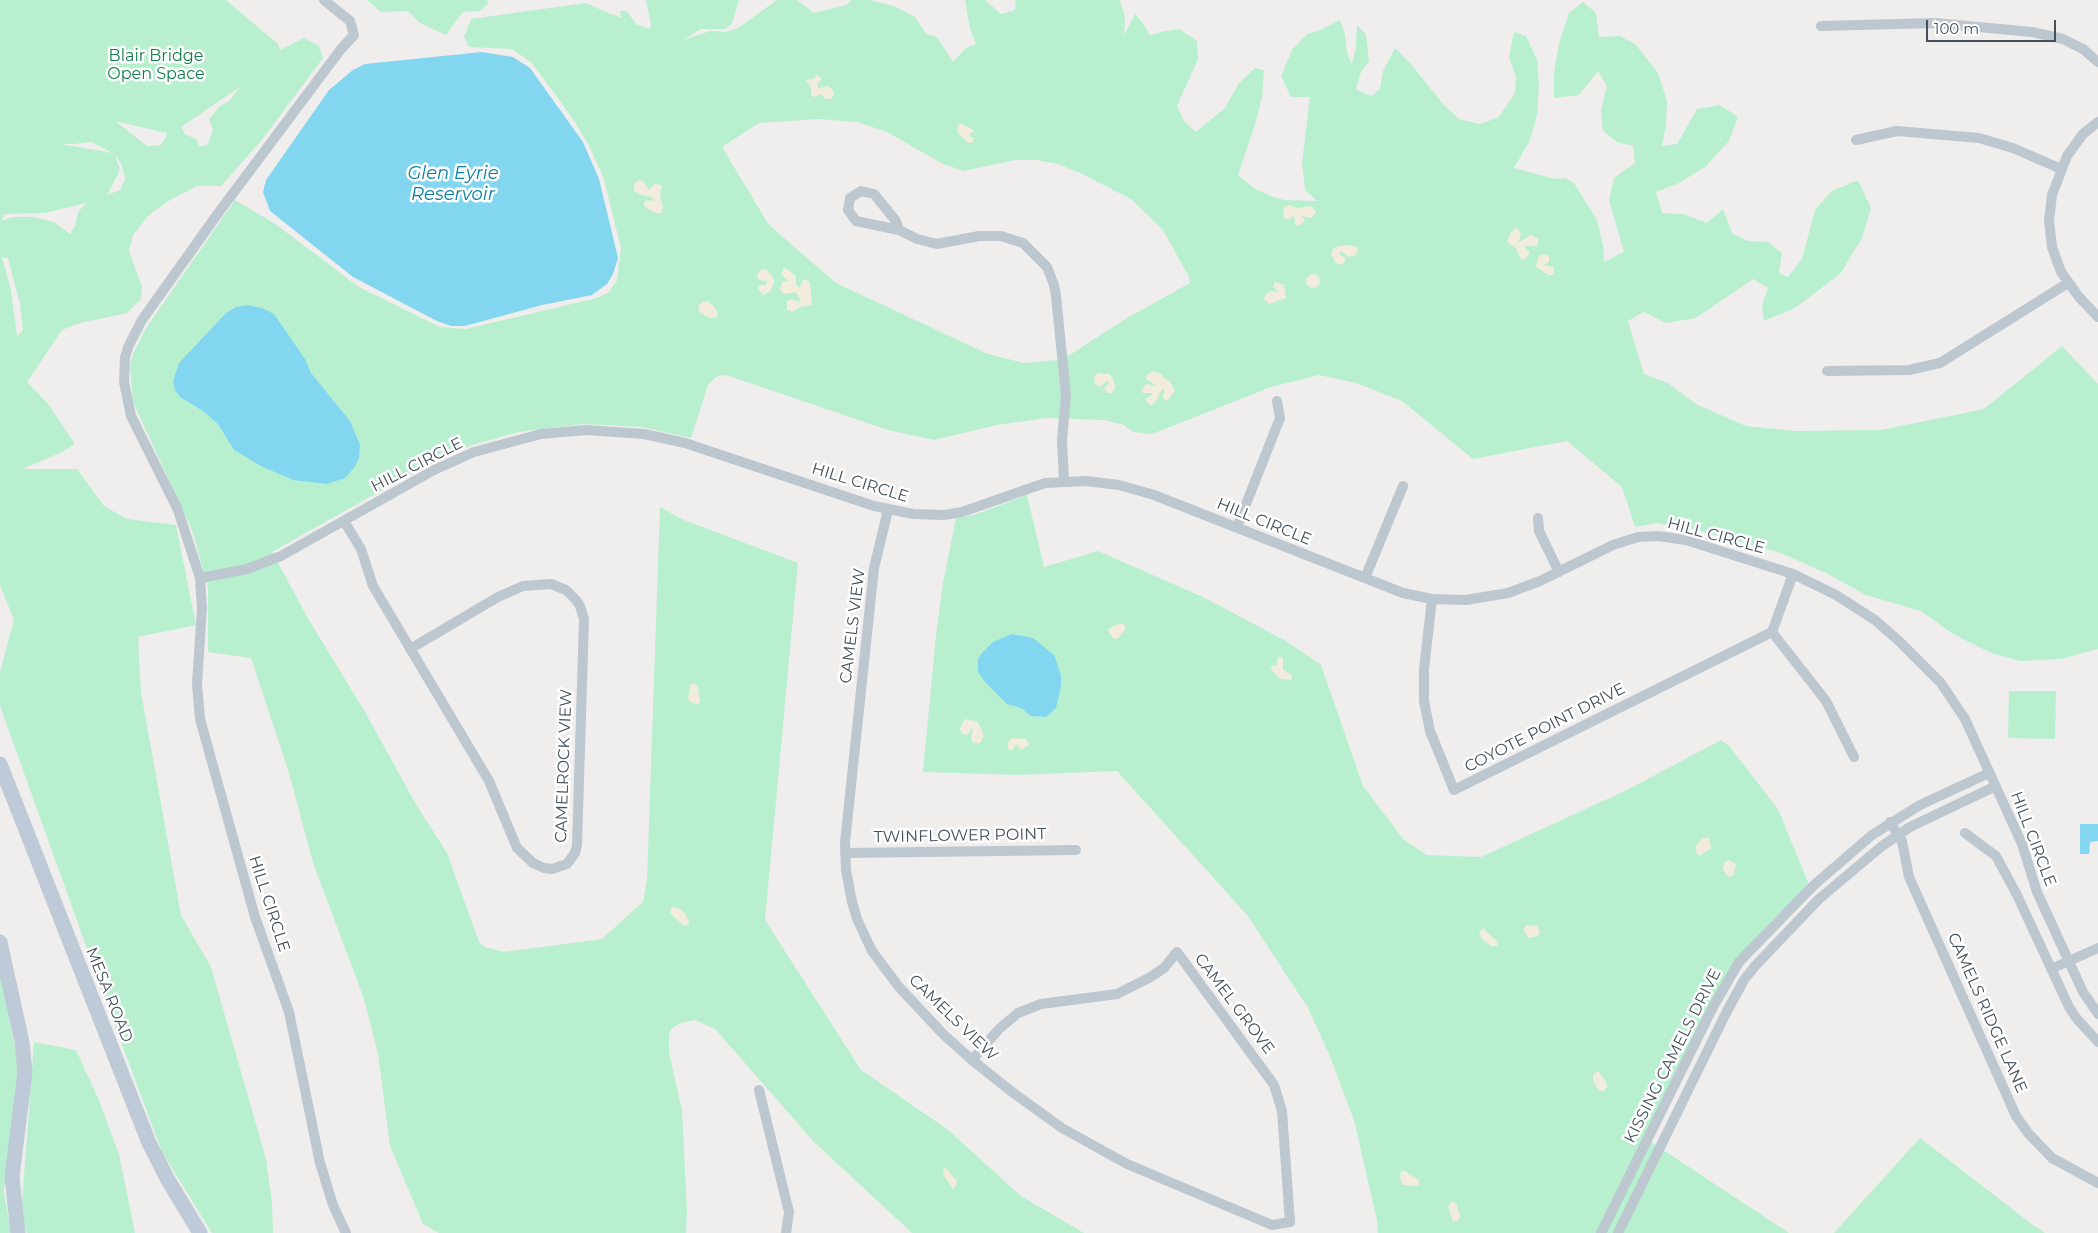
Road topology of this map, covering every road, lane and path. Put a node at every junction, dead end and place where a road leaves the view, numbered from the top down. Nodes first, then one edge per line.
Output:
1 (324, 0) edge
2 (1821, 26) dead end
3 (2098, 62) edge
4 (2098, 122) edge
5 (1856, 140) dead end
6 (2060, 169) junction
7 (899, 230) junction
8 (2068, 283) junction
9 (2098, 317) edge
10 (1826, 371) dead end
11 (1277, 401) dead end
12 (1064, 481) junction
13 (1403, 486) dead end
14 (888, 510) junction
15 (1538, 518) dead end
16 (344, 521) junction
17 (1237, 527) junction
18 (1559, 572) junction
19 (1793, 574) junction
20 (200, 578) junction
21 (1365, 578) junction
22 (1432, 599) junction
23 (1772, 632) junction
24 (410, 649) junction
25 (1854, 758) dead end
26 (0, 764) edge
27 (1990, 773) junction
28 (1996, 786) junction
29 (1890, 822) junction
30 (1964, 833) dead end
31 (1898, 835) junction
32 (1076, 850) dead end
33 (845, 853) junction
34 (0, 942) edge
35 (2098, 948) edge
36 (2069, 962) junction
37 (2051, 969) junction
38 (2098, 1014) edge
39 (2098, 1042) edge
40 (972, 1060) junction
41 (759, 1090) dead end
42 (2098, 1183) edge
43 (1290, 1222) joint
44 (786, 1232) edge
45 (18, 1233) edge
46 (200, 1233) edge
47 (346, 1233) edge
48 (1601, 1233) edge
49 (1618, 1233) edge

1 - 20 street, HILL CIRCLE
2 - 3 street
4 - 6 street
5 - 6 street
6 - 8 street
7 - 7 street
7 - 12 street
8 - 9 street
8 - 10 street
11 - 17 street
12 - 14 street, HILL CIRCLE
12 - 17 street, HILL CIRCLE
13 - 21 street
14 - 16 street, HILL CIRCLE
14 - 33 street, CAMELS VIEW
15 - 18 street
16 - 20 street, HILL CIRCLE
16 - 24 street, CAMELROCK VIEW
17 - 21 street, HILL CIRCLE
18 - 19 street, HILL CIRCLE
18 - 22 street, HILL CIRCLE
19 - 23 street
19 - 27 street, HILL CIRCLE
20 - 47 street, HILL CIRCLE
21 - 22 street, HILL CIRCLE
22 - 23 street, COYOTE POINT DRIVE
23 - 25 street
24 - 24 street, CAMELROCK VIEW
26 - 46 main road, MESA ROAD
27 - 28 street, HILL CIRCLE
27 - 29 street, KISSING CAMELS DRIVE
28 - 31 street, KISSING CAMELS DRIVE
28 - 36 street, HILL CIRCLE
29 - 31 street, CAMELS RIDGE LANE
29 - 48 street, KISSING CAMELS DRIVE
30 - 37 street
31 - 42 street, CAMELS RIDGE LANE
31 - 49 street, KISSING CAMELS DRIVE
32 - 33 street, TWINFLOWER POINT
33 - 40 street, CAMELS VIEW
34 - 45 main road
35 - 36 street
36 - 37 street
36 - 38 street, HILL CIRCLE
37 - 39 street
40 - 43 street, CAMELS VIEW
40 - 43 street, CAMEL GROVE
41 - 44 street

